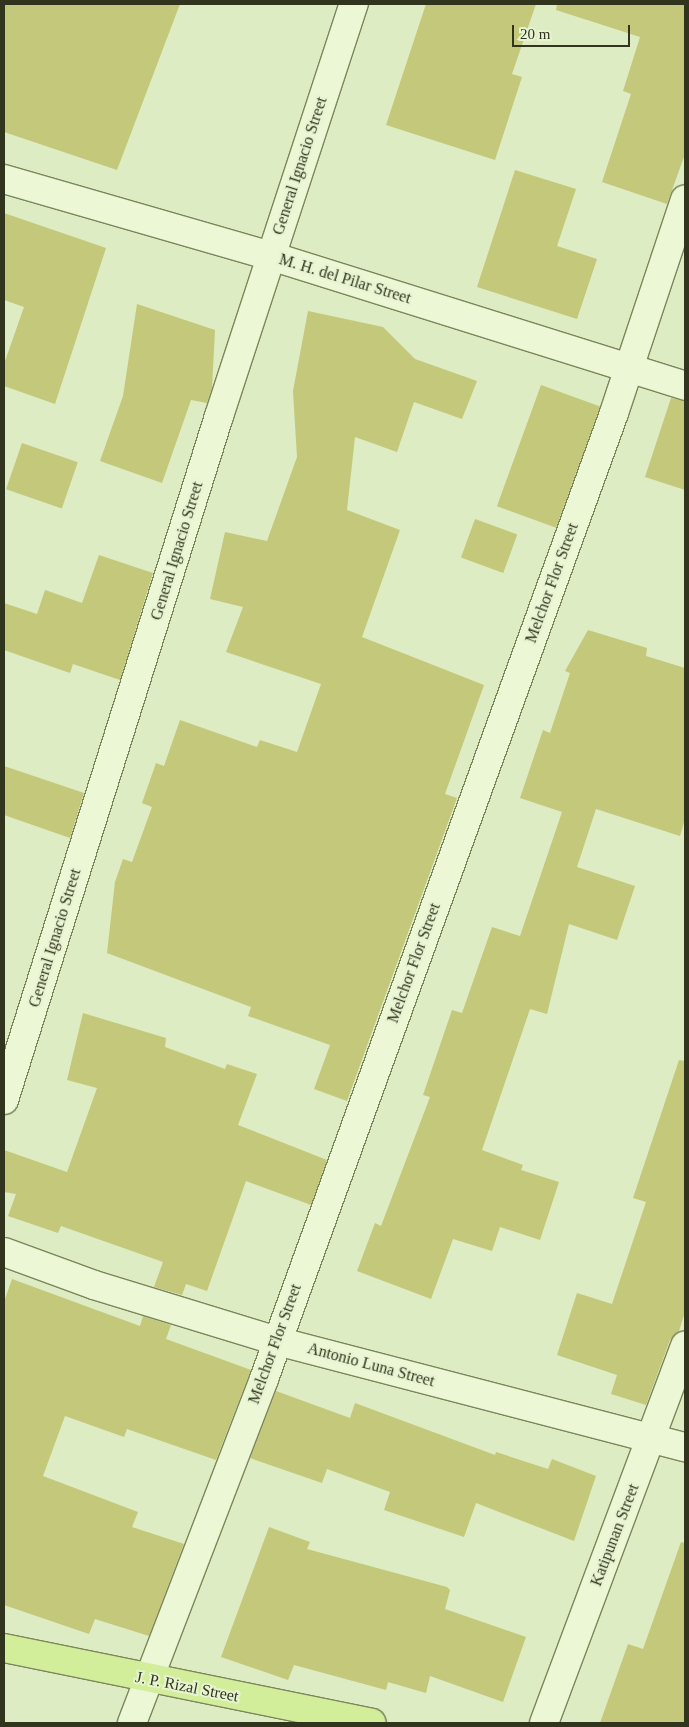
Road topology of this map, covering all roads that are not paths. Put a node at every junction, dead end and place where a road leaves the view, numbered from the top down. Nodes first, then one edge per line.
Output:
1 (354, 4) edge
2 (4, 179) edge
3 (685, 200) edge
4 (271, 256) junction
5 (628, 368) junction
6 (685, 386) edge
7 (4, 1100) edge
8 (4, 1252) edge
9 (276, 1341) junction
10 (685, 1345) edge
11 (651, 1439) junction
12 (685, 1447) edge
13 (4, 1648) edge
14 (149, 1680) junction
15 (132, 1723) edge
16 (371, 1723) edge
17 (544, 1723) edge

1 - 4 street, General Ignacio Street
2 - 4 street, M. H. del Pilar Street
3 - 5 street, Melchor Flor Street
4 - 5 street, M. H. del Pilar Street
4 - 7 street, General Ignacio Street
5 - 6 street, M. H. del Pilar Street
5 - 9 street, Melchor Flor Street
8 - 9 street, Antonio Luna Street
9 - 11 street, Antonio Luna Street
9 - 14 street, Melchor Flor Street
10 - 11 street, Katipunan Street
11 - 12 street, Antonio Luna Street
11 - 17 street, Katipunan Street
13 - 14 main road, J. P. Rizal Street
14 - 15 street, Melchor Flor Street
14 - 16 main road, J. P. Rizal Street

